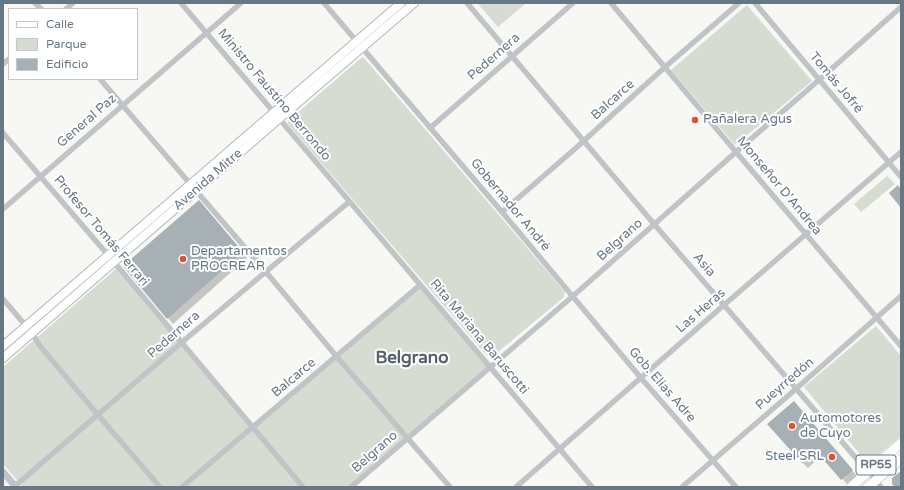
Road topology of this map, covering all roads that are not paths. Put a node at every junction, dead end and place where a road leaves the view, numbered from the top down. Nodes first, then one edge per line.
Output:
1 (181, 3) edge
2 (241, 3) edge
3 (324, 3) edge
4 (401, 3) edge
5 (414, 3) edge
6 (467, 3) edge
7 (573, 3) edge
8 (611, 3) edge
9 (739, 3) edge
10 (755, 3) edge
11 (899, 3) edge
12 (901, 6) edge
13 (206, 33) junction
14 (360, 44) junction
15 (513, 56) junction
16 (665, 67) junction
17 (101, 80) edge
18 (819, 80) junction
19 (123, 105) junction
20 (277, 115) junction
21 (430, 128) junction
22 (3, 133) edge
23 (584, 141) junction
24 (736, 152) junction
25 (901, 152) edge
26 (889, 163) junction
27 (40, 177) junction
28 (901, 177) edge
29 (193, 188) junction
30 (349, 202) junction
31 (3, 209) edge
32 (502, 212) junction
33 (654, 224) junction
34 (806, 235) junction
35 (111, 259) junction
36 (266, 272) junction
37 (420, 285) junction
38 (573, 296) junction
39 (901, 296) edge
40 (3, 299) edge
41 (724, 305) junction
42 (877, 317) junction
43 (26, 326) junction
44 (32, 333) junction
45 (181, 343) junction
46 (3, 346) edge
47 (901, 346) edge
48 (337, 357) junction
49 (3, 358) edge
50 (490, 367) junction
51 (641, 378) junction
52 (796, 389) junction
53 (98, 415) junction
54 (252, 428) junction
55 (407, 439) junction
56 (901, 443) edge
57 (559, 449) junction
58 (901, 459) edge
59 (713, 460) junction
60 (3, 472) edge
61 (868, 472) junction
62 (879, 484) edge
63 (16, 486) edge
64 (160, 487) edge
65 (182, 487) edge
66 (303, 487) edge
67 (351, 487) edge
68 (450, 487) edge
69 (516, 487) edge
70 (592, 487) edge
71 (682, 487) edge
72 (736, 487) edge
73 (851, 487) edge
74 (868, 487) edge

1 - 13 street, Ministro Faustino Berrondo
2 - 13 street, General Paz
3 - 14 street, Gobernador André
4 - 14 main road, Avenida Mitre
5 - 14 main road, Avenida Mitre
6 - 15 street, Asia
7 - 15 street, Pedernera
8 - 16 street, Monseñor D'Andrea
9 - 16 street, Balcarce
10 - 18 street, Tomás Jofré
11 - 12 street
12 - 18 street, Belgrano
13 - 19 street, General Paz
13 - 20 street, Ministro Faustino Berrondo
14 - 20 main road, Avenida Mitre
14 - 21 street, Gobernador André
15 - 21 street, Pedernera
15 - 23 street, Asia
16 - 23 street, Balcarce
16 - 24 street, Monseñor D'Andrea
17 - 19 street
18 - 24 street, Belgrano
18 - 26 street, Tomás Jofré
19 - 27 street, General Paz
19 - 29 street
20 - 29 main road, Avenida Mitre
20 - 30 street, Ministro Faustino Berrondo
21 - 32 street, Gobernador André
22 - 27 street, Profesor Tomás Ferrari
23 - 32 street, Balcarce
23 - 33 street, Asia
24 - 33 street, Belgrano
24 - 34 street, Monseñor D'Andrea
25 - 26 street, Las Heras
26 - 28 street, Tomás Jofré
26 - 34 street, Las Heras
27 - 31 street, General Paz
27 - 35 street, Profesor Tomás Ferrari
29 - 35 main road, Avenida Mitre
29 - 36 street
30 - 36 street, Pedernera
30 - 37 street, Rita Mariana Baruscotti
32 - 38 street, Gobernador André
33 - 38 street, Belgrano
33 - 41 street, Asia
34 - 41 street, Las Heras
34 - 42 street, Monseñor D'Andrea
35 - 43 main road, Avenida Mitre
35 - 44 main road, Avenida Mitre
35 - 45 street, Profesor Tomás Ferrari
36 - 45 street, Pedernera
36 - 48 street
37 - 48 street, Balcarce
37 - 50 street, Rita Mariana Baruscotti
38 - 50 street, Belgrano
38 - 51 street, Gob. Elías Adre
39 - 42 street, Pueyrredón
40 - 43 street
41 - 51 street, Las Heras
41 - 52 street, Asia
42 - 47 street, Monseñor D'Andrea
42 - 52 street, Pueyrredón
43 - 44 street
43 - 46 main road, Avenida Mitre
44 - 49 main road, Avenida Mitre
44 - 53 street
45 - 53 street, Pedernera
45 - 54 street, Profesor Tomás Ferrari
48 - 54 street, Balcarce
48 - 55 street
50 - 55 street, Belgrano
50 - 57 street, Rita Mariana Baruscotti
51 - 57 street, Las Heras
51 - 59 street, Gob. Elías Adre
52 - 59 street, Pueyrredón
52 - 61 street, Asia
53 - 63 street, Pedernera
53 - 64 street
54 - 65 street, Balcarce
54 - 66 street, Profesor Tomás Ferrari
55 - 67 street, Belgrano
55 - 68 street
56 - 61 main road, RP55
57 - 69 street, Las Heras
57 - 70 street, Rita Mariana Baruscotti
58 - 62 main road, RP55
59 - 71 street, Pueyrredón
59 - 72 street, Gob. Elías Adre
60 - 63 street
61 - 62 street, Asia
61 - 73 main road, RP55
62 - 74 main road, RP55

